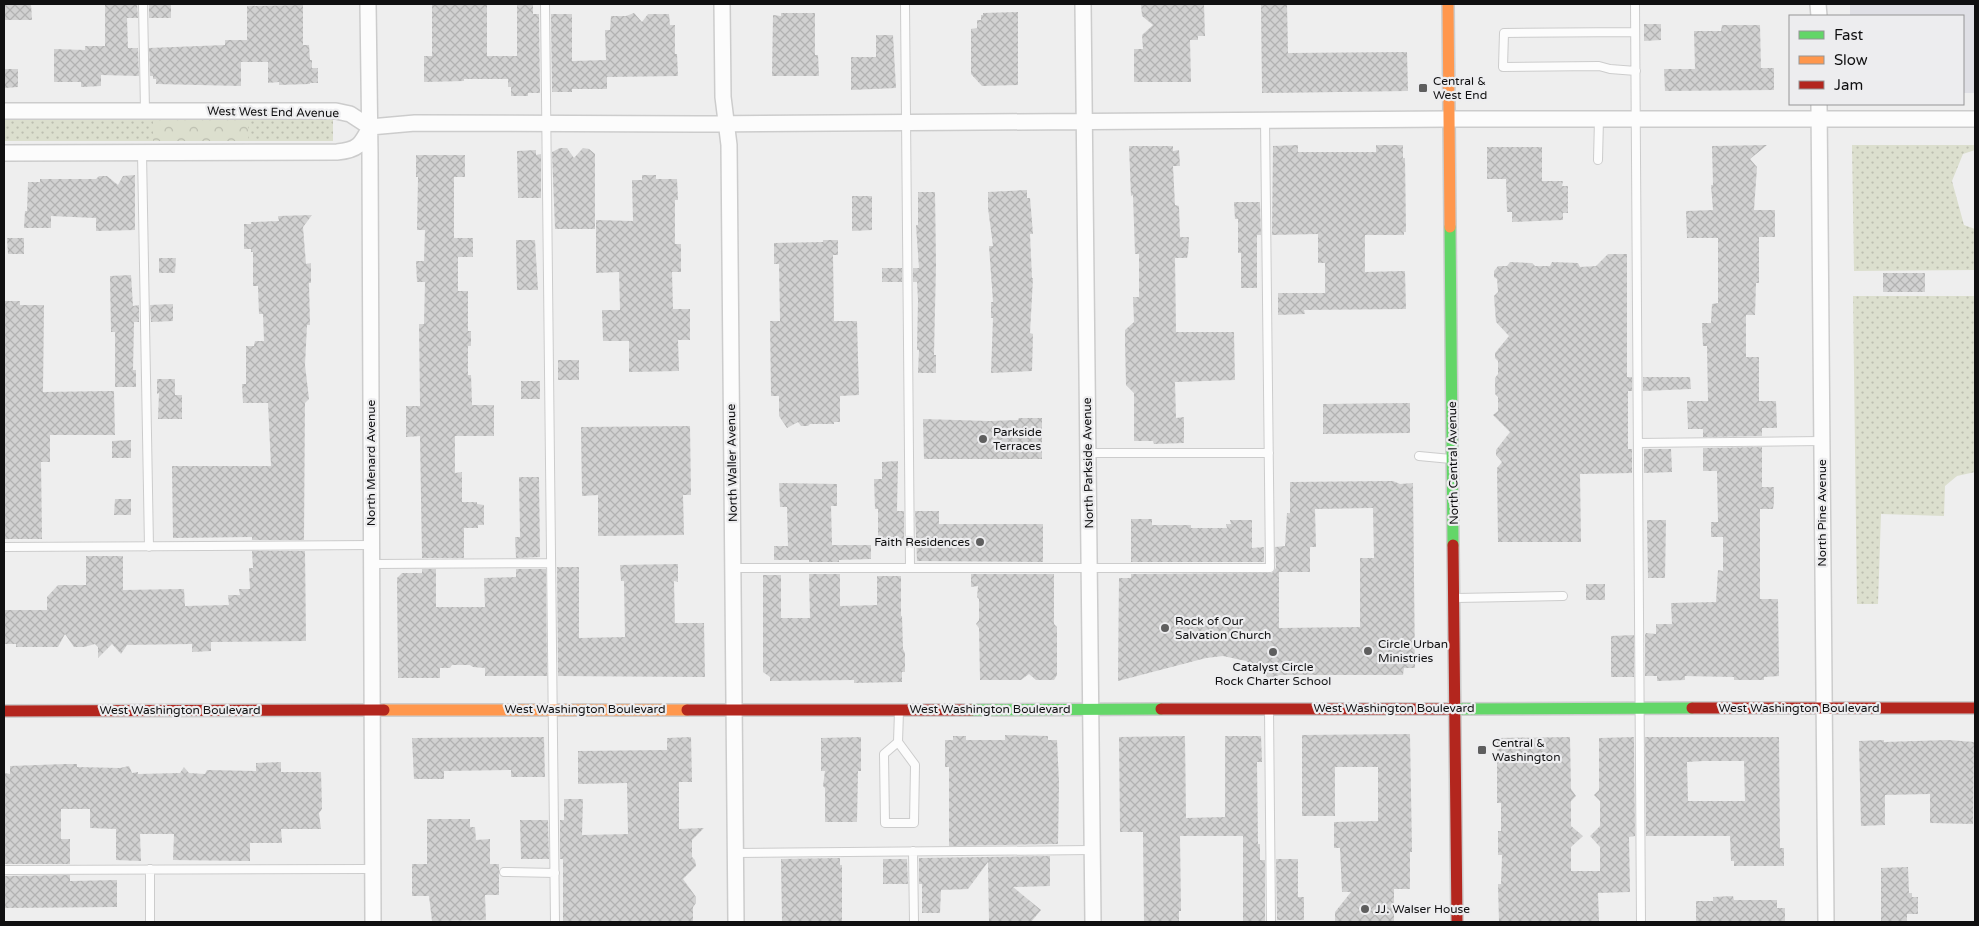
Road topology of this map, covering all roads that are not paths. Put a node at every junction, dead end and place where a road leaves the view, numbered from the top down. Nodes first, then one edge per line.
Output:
1 (143, 4) edge
2 (368, 4) edge
3 (545, 4) edge
4 (722, 4) edge
5 (905, 4) edge
6 (1082, 4) edge
7 (1448, 4) edge
8 (1635, 4) edge
9 (1636, 32) junction
10 (1636, 71) junction
11 (1819, 105) edge
12 (4, 111) edge
13 (144, 111) junction
14 (1449, 119) junction
15 (1599, 119) junction
16 (1265, 120) junction
17 (1637, 120) junction
18 (1819, 120) junction
19 (1975, 120) edge
20 (1084, 121) junction
21 (906, 122) junction
22 (546, 123) junction
23 (726, 123) junction
24 (370, 127) junction
25 (4, 153) edge
26 (142, 154) junction
27 (1598, 160) dead end
28 (1822, 441) junction
29 (1638, 443) junction
30 (1088, 453) junction
31 (1268, 453) junction
32 (1419, 456) dead end
33 (1453, 459) junction
34 (372, 546) junction
35 (4, 547) edge
36 (149, 547) junction
37 (551, 563) junction
38 (372, 564) junction
39 (1089, 567) junction
40 (733, 568) junction
41 (910, 568) junction
42 (1563, 596) dead end
43 (1454, 598) junction
44 (1090, 708) junction
45 (1269, 708) junction
46 (1455, 708) junction
47 (1639, 708) junction
48 (1824, 708) junction
49 (1975, 708) edge
50 (734, 709) junction
51 (899, 709) junction
52 (372, 710) junction
53 (553, 710) junction
54 (4, 711) edge
55 (898, 742) junction
56 (1092, 850) junction
57 (913, 851) junction
58 (735, 852) junction
59 (150, 869) junction
60 (373, 869) junction
61 (4, 870) edge
62 (504, 872) dead end
63 (555, 873) junction
64 (150, 922) edge
65 (373, 922) edge
66 (555, 922) edge
67 (736, 922) edge
68 (914, 922) edge
69 (1093, 922) edge
70 (1271, 922) edge
71 (1457, 922) edge
72 (1641, 922) edge
73 (1826, 922) edge

1 - 13 lane
2 - 24 street, North Menard Avenue
3 - 22 lane
4 - 23 street, North Waller Avenue
5 - 21 lane
6 - 20 street, North Parkside Avenue
7 - 14 street, North Central Avenue
8 - 9 lane
9 - 10 lane
9 - 10 lane
10 - 17 lane
11 - 18 street, North Pine Avenue
12 - 13 street, West West End Avenue
13 - 24 street, West West End Avenue
14 - 15 street
14 - 16 street
14 - 33 street, North Central Avenue
15 - 17 street
15 - 27 lane
16 - 20 street
16 - 31 lane
17 - 18 street
17 - 29 lane
18 - 19 street
18 - 28 street, North Pine Avenue
20 - 21 street
20 - 30 street, North Parkside Avenue
21 - 23 street
21 - 41 lane
22 - 23 street
22 - 24 street
22 - 37 lane
23 - 40 street, North Waller Avenue
24 - 26 street
24 - 34 street, North Menard Avenue
25 - 26 street
26 - 36 lane
28 - 29 lane
28 - 48 street, North Pine Avenue
29 - 47 lane
30 - 31 lane
30 - 39 street, North Parkside Avenue
31 - 39 lane
32 - 33 lane
33 - 43 street, North Central Avenue
34 - 36 lane
34 - 38 street, North Menard Avenue
35 - 36 lane
37 - 38 lane
37 - 53 lane
38 - 52 street, North Menard Avenue
39 - 41 lane
39 - 44 street, North Parkside Avenue
40 - 41 lane
40 - 50 street, North Waller Avenue
42 - 43 lane
43 - 46 street, North Central Avenue
44 - 45 street, West Washington Boulevard
44 - 51 street, West Washington Boulevard
44 - 56 street, North Parkside Avenue
45 - 46 street, West Washington Boulevard
45 - 70 lane
46 - 47 street, West Washington Boulevard
46 - 71 street, North Central Avenue
47 - 48 street, West Washington Boulevard
47 - 72 lane
48 - 49 street, West Washington Boulevard
48 - 73 street, North Pine Avenue
50 - 51 street, West Washington Boulevard
50 - 53 street, West Washington Boulevard
50 - 58 street, North Waller Avenue
51 - 55 lane
52 - 53 street, West Washington Boulevard
52 - 54 street, West Washington Boulevard
52 - 60 street, North Menard Avenue
53 - 63 lane
55 - 55 lane
56 - 57 lane
56 - 69 street, North Parkside Avenue
57 - 58 lane
57 - 68 lane
58 - 67 street, North Waller Avenue
59 - 60 lane
59 - 61 lane
59 - 64 lane
60 - 65 street, North Menard Avenue
62 - 63 lane
63 - 66 lane

